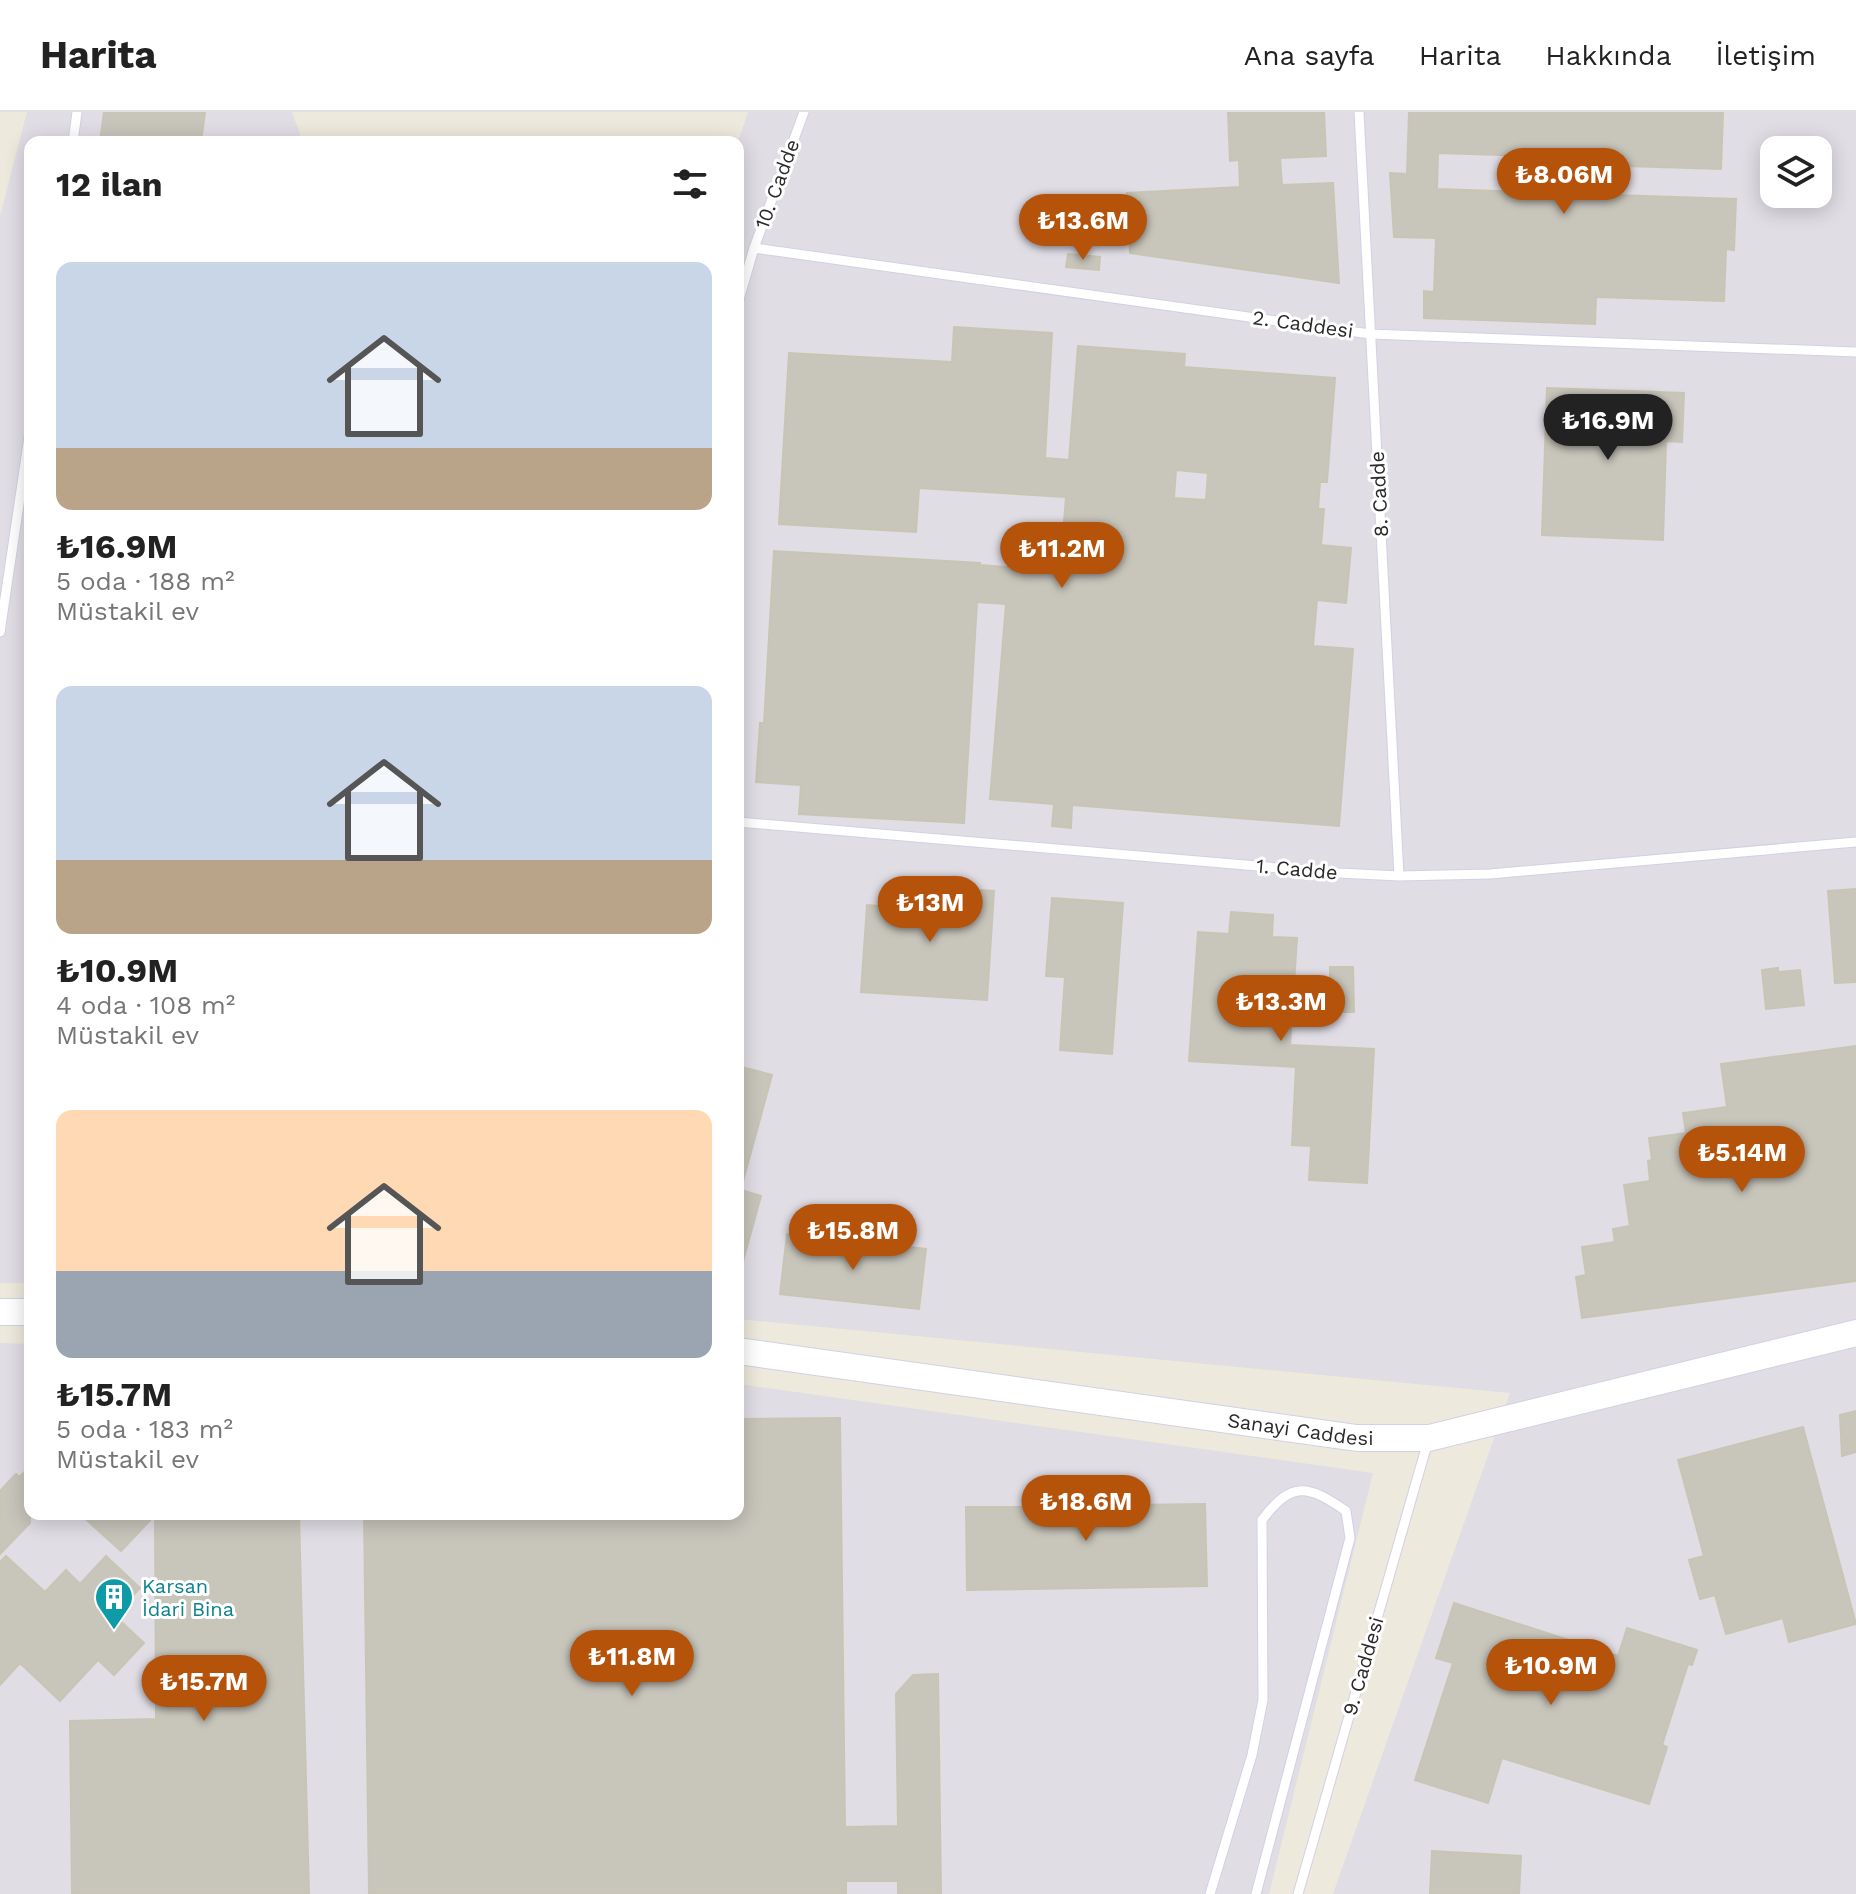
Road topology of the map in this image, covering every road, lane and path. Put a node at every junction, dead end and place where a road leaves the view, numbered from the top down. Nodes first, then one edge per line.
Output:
1 (77, 112) edge
2 (804, 112) edge
3 (1359, 112) edge
4 (74, 136) edge
5 (754, 248) junction
6 (744, 282) edge
7 (1370, 334) junction
8 (1856, 352) edge
9 (24, 470) edge
10 (0, 632) edge
11 (744, 823) edge
12 (1856, 842) edge
13 (1399, 876) junction
14 (0, 1312) edge
15 (24, 1312) edge
16 (1856, 1333) edge
17 (744, 1352) edge
18 (1429, 1438) junction
19 (1210, 1894) edge
20 (1256, 1894) edge
21 (1298, 1894) edge

1 - 4 lane
2 - 5 lane, 10. Cadde
3 - 7 lane, 8. Cadde
5 - 6 lane, 10. Cadde
5 - 7 lane, 2. Caddesi
7 - 8 lane, 2. Caddesi
7 - 13 lane, 8. Cadde
9 - 10 lane
11 - 13 lane, 1. Cadde
12 - 13 lane, 1. Cadde
14 - 15 street
16 - 18 street, Sanayi Caddesi
17 - 18 street, Sanayi Caddesi
18 - 21 lane, 9. Caddesi
19 - 20 lane

